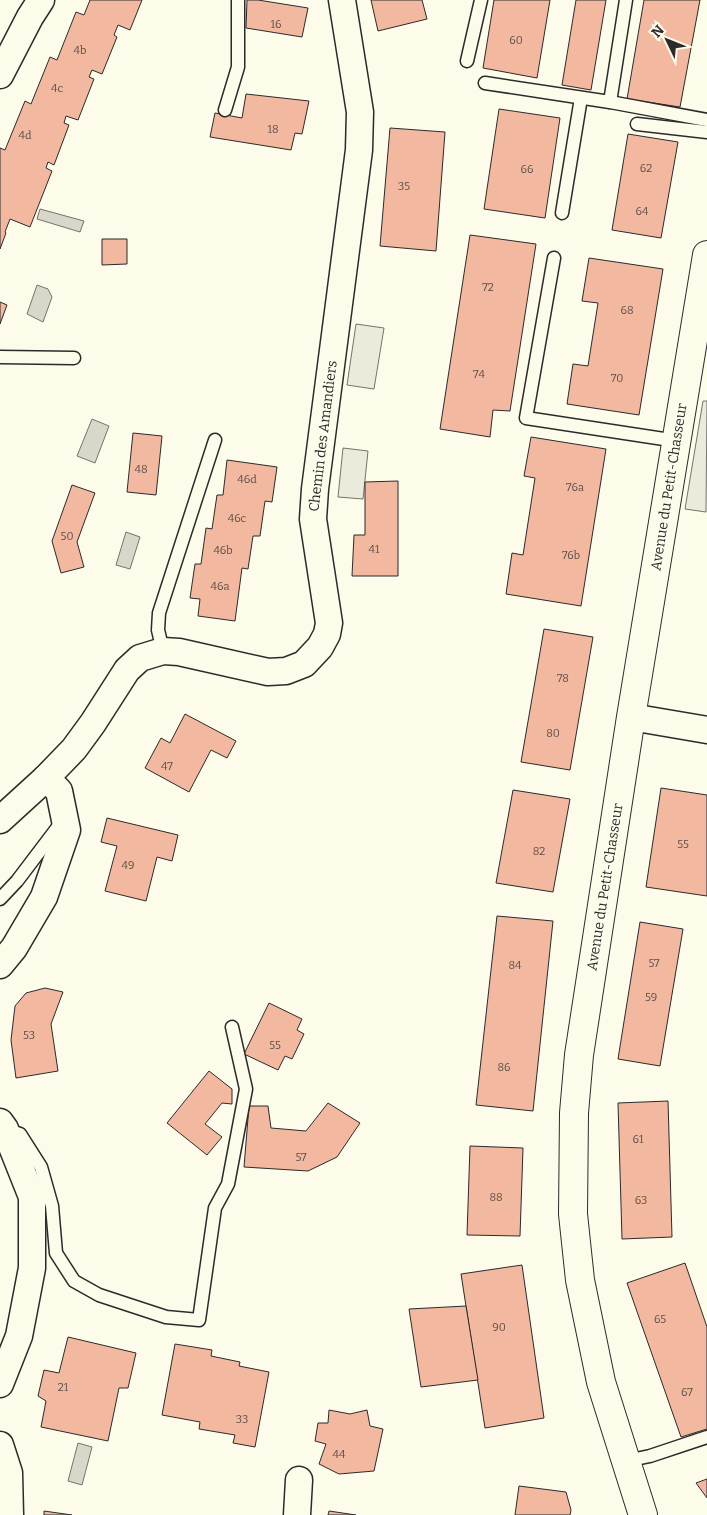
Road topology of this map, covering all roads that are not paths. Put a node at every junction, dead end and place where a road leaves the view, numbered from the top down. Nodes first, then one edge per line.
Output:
1 (41, 0) edge
2 (238, 0) edge
3 (342, 0) edge
4 (481, 0) edge
5 (626, 0) edge
6 (467, 61) dead end
7 (0, 76) edge
8 (485, 83) dead end
9 (580, 98) junction
10 (610, 102) junction
11 (225, 110) dead end
12 (707, 120) edge
13 (637, 124) dead end
14 (707, 132) edge
15 (562, 213) dead end
16 (707, 255) edge
17 (554, 258) dead end
18 (0, 357) edge
19 (74, 358) dead end
20 (215, 440) dead end
21 (677, 441) junction
22 (163, 651) junction
23 (630, 717) junction
24 (707, 730) edge
25 (46, 778) junction
26 (65, 817) junction
27 (0, 820) edge
28 (0, 899) edge
29 (0, 966) edge
30 (232, 1027) dead end
31 (3, 1126) edge
32 (0, 1384) edge
33 (707, 1437) edge
34 (0, 1445) edge
35 (626, 1461) junction
36 (299, 1480) dead end
37 (10, 1515) edge
38 (297, 1515) edge
39 (643, 1515) edge

1 - 7 street
2 - 11 lane
3 - 22 street, Chemin des Amandiers
4 - 6 lane
5 - 10 lane
8 - 9 lane
9 - 10 lane
9 - 15 lane
10 - 12 lane
13 - 14 lane
16 - 21 street, Avenue du Petit-Chasseur
17 - 21 lane
18 - 19 lane
20 - 22 lane
21 - 23 street, Avenue du Petit-Chasseur
22 - 25 street, Chemin des Amandiers
23 - 24 street
23 - 35 street, Avenue du Petit-Chasseur
25 - 26 street
25 - 27 street, Chemin des Amandiers
26 - 28 lane
26 - 29 street
30 - 31 lane
31 - 32 street
33 - 35 lane
34 - 37 street
35 - 39 street, Avenue du Petit-Chasseur
36 - 38 street

